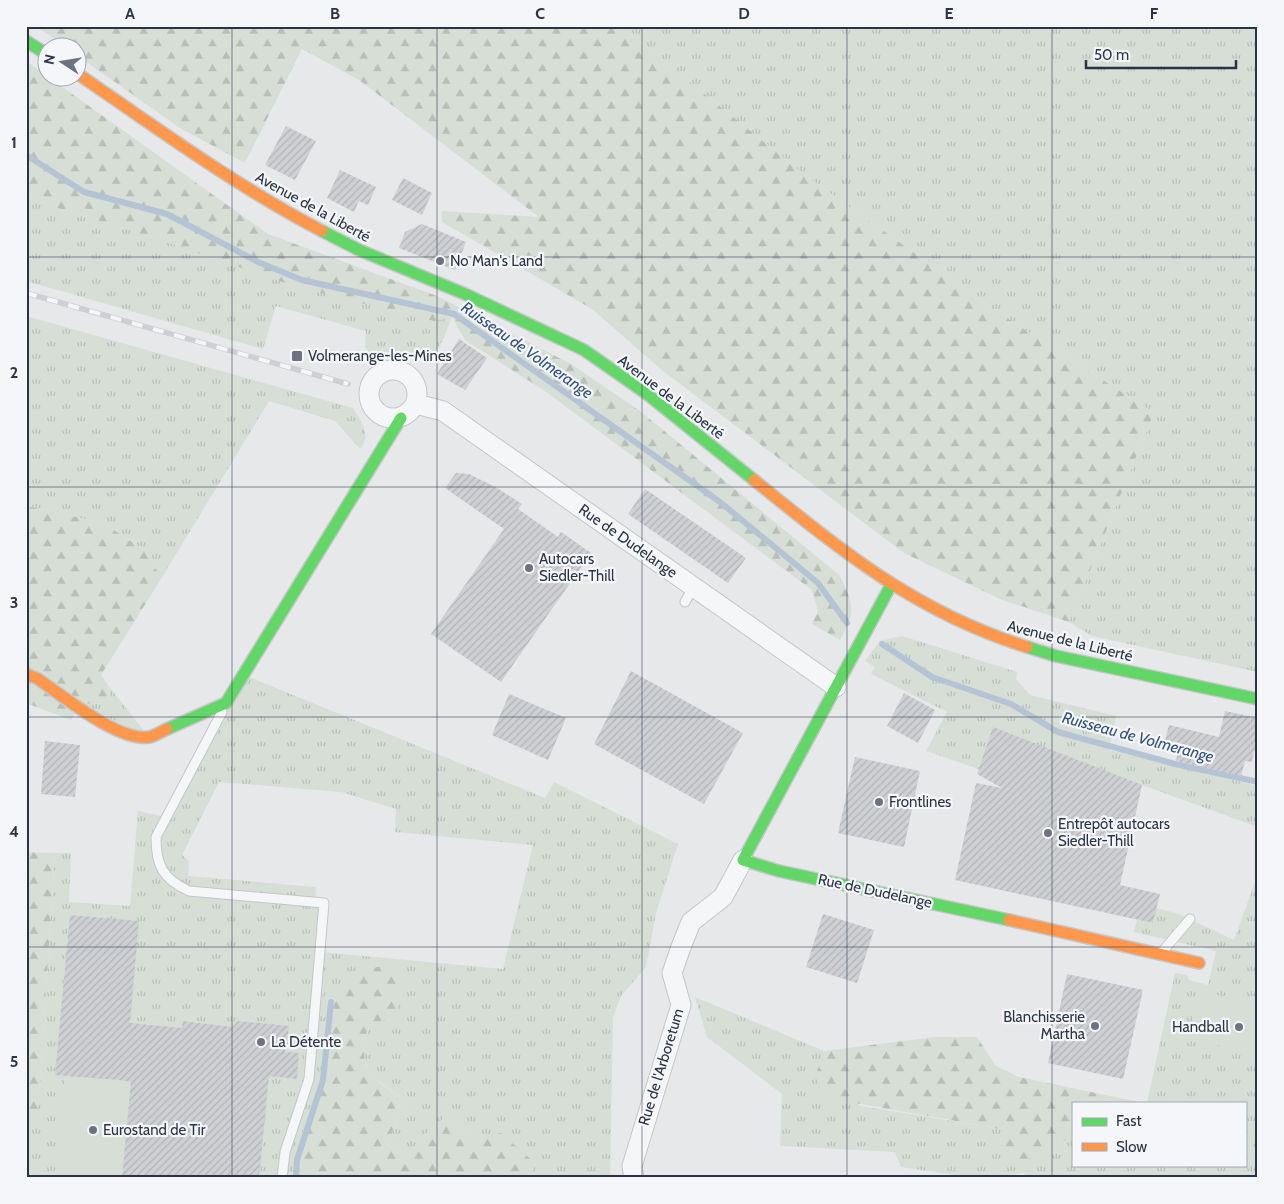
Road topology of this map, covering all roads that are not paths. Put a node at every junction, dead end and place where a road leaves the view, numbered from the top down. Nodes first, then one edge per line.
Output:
1 (26, 41) edge
2 (38, 49) edge
3 (88, 81) edge
4 (416, 404) junction
5 (401, 418) junction
6 (891, 585) junction
7 (26, 674) edge
8 (836, 686) junction
9 (1258, 699) edge
10 (226, 703) junction
11 (743, 860) junction
12 (1190, 919) dead end
13 (1160, 954) junction
14 (1199, 963) dead end
15 (282, 1178) edge
16 (634, 1178) edge

1 - 2 main road
3 - 6 main road, Avenue de la Liberté
4 - 5 street
4 - 5 street
4 - 8 street, Rue de Dudelange
5 - 10 main road
6 - 8 main road
6 - 9 main road, Avenue de la Liberté
7 - 10 main road
8 - 11 main road
10 - 15 lane
11 - 13 main road, Rue de Dudelange
11 - 16 street, Rue de l'Arboretum
12 - 13 lane
13 - 14 main road, Rue de Dudelange

